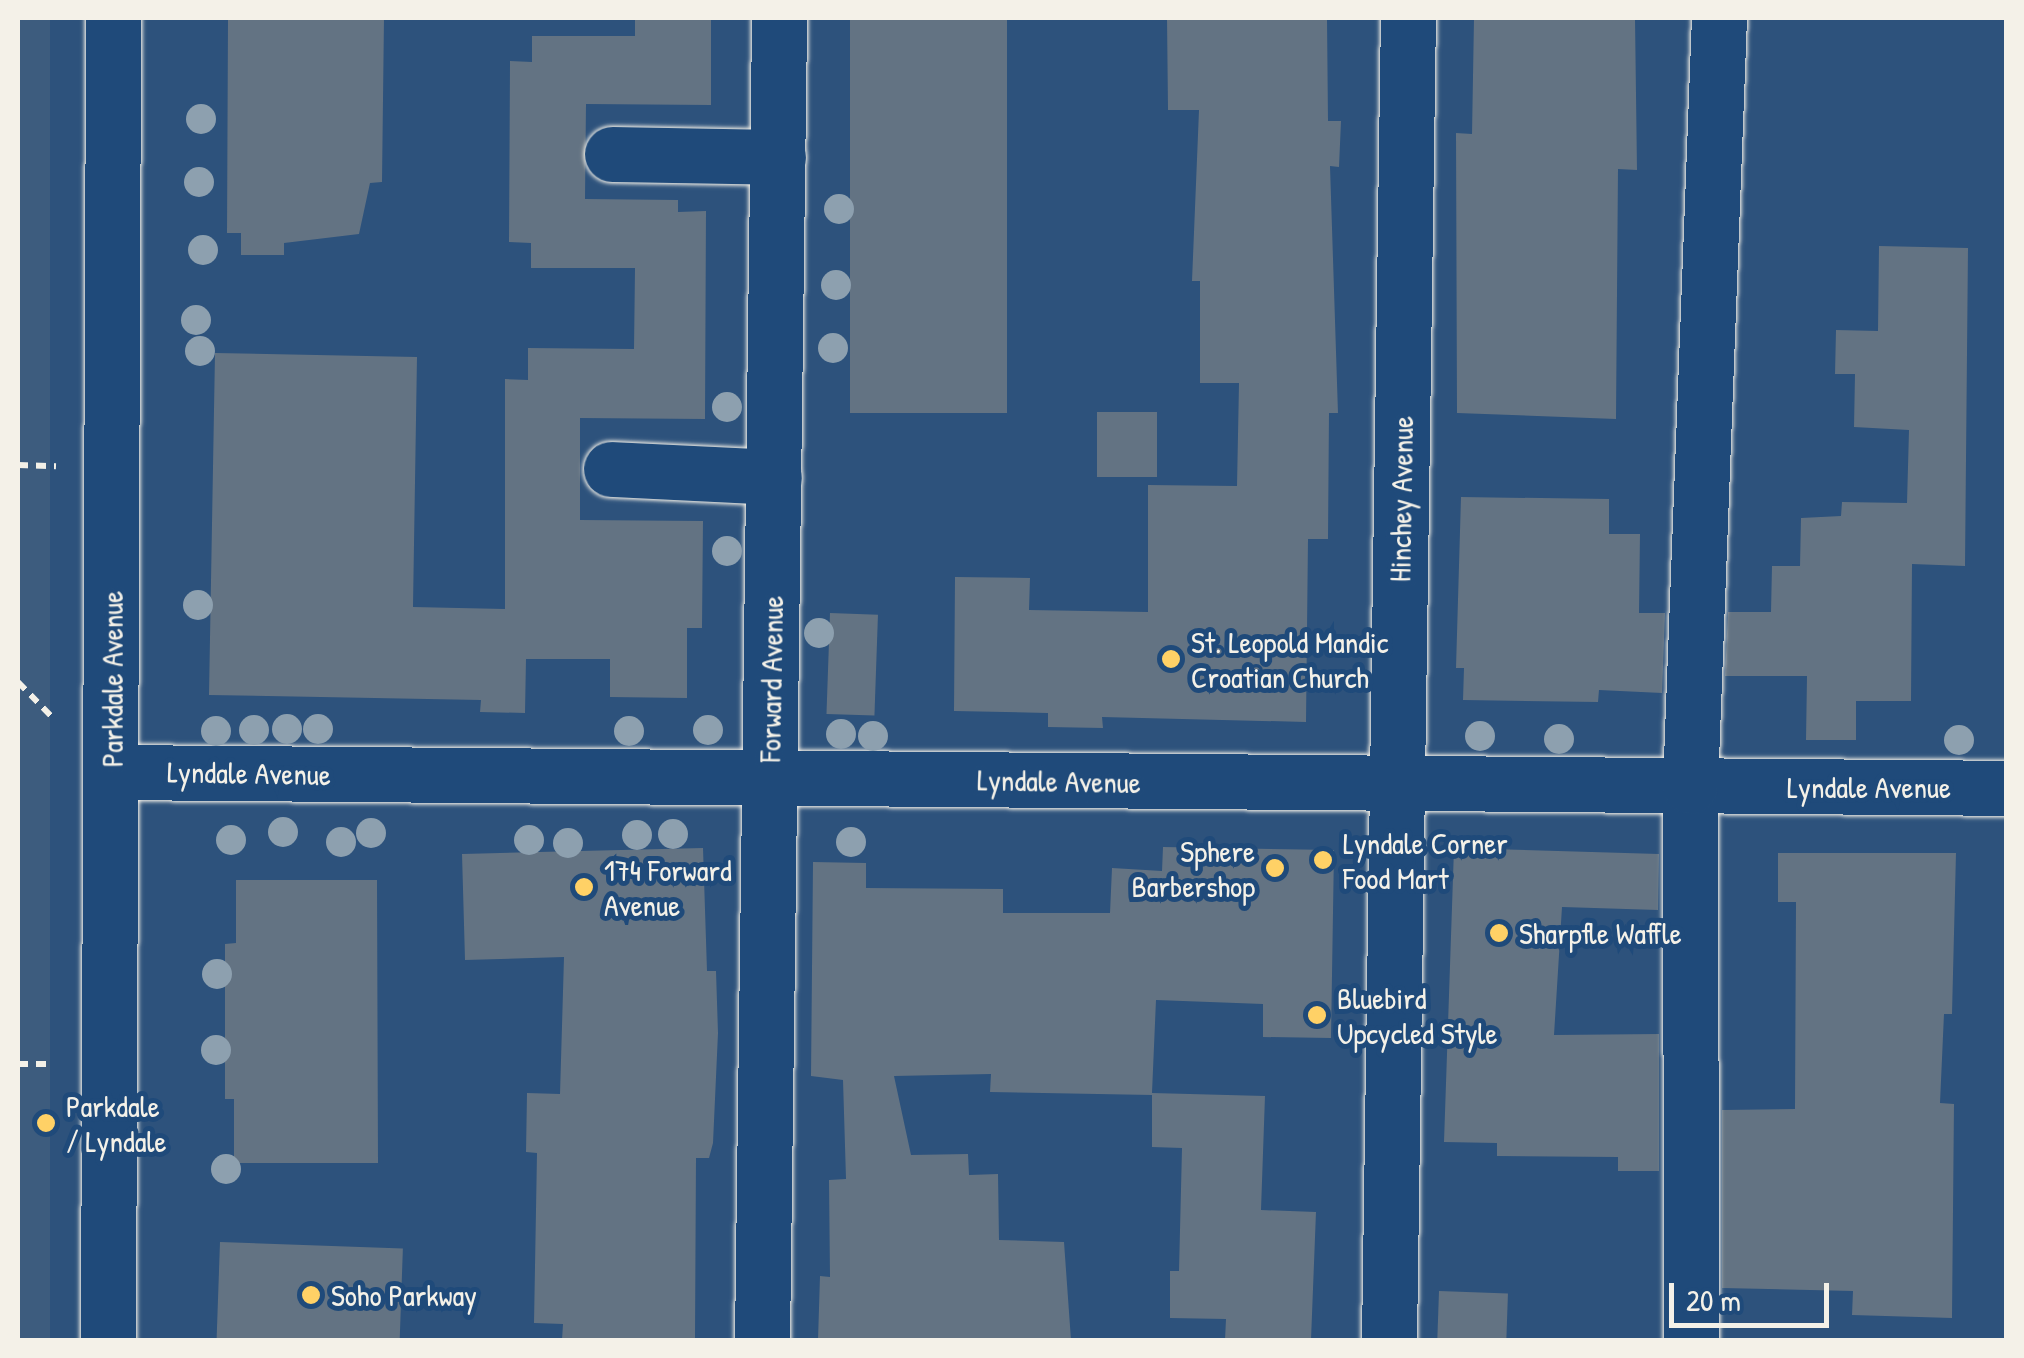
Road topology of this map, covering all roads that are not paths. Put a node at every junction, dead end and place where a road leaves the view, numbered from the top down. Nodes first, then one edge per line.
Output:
1 (113, 18) edge
2 (779, 18) edge
3 (1408, 18) edge
4 (1719, 18) edge
5 (612, 154) dead end
6 (778, 158) junction
7 (611, 469) dead end
8 (774, 477) junction
9 (112, 772) junction
10 (770, 778) junction
11 (1398, 784) junction
12 (1690, 786) junction
13 (2006, 788) edge
14 (108, 1340) edge
15 (762, 1340) edge
16 (1388, 1340) edge
17 (1691, 1340) edge

1 - 9 street, Parkdale Avenue
2 - 6 street, Forward Avenue
3 - 11 street, Hinchey Avenue
4 - 12 street
5 - 6 street
6 - 8 street, Forward Avenue
7 - 8 street
8 - 10 street, Forward Avenue
9 - 10 street, Lyndale Avenue
9 - 14 street, Parkdale Avenue
10 - 11 street, Lyndale Avenue
10 - 15 street, Forward Avenue
11 - 12 street, Lyndale Avenue
11 - 16 street, Hinchey Avenue
12 - 13 street, Lyndale Avenue
12 - 17 street

